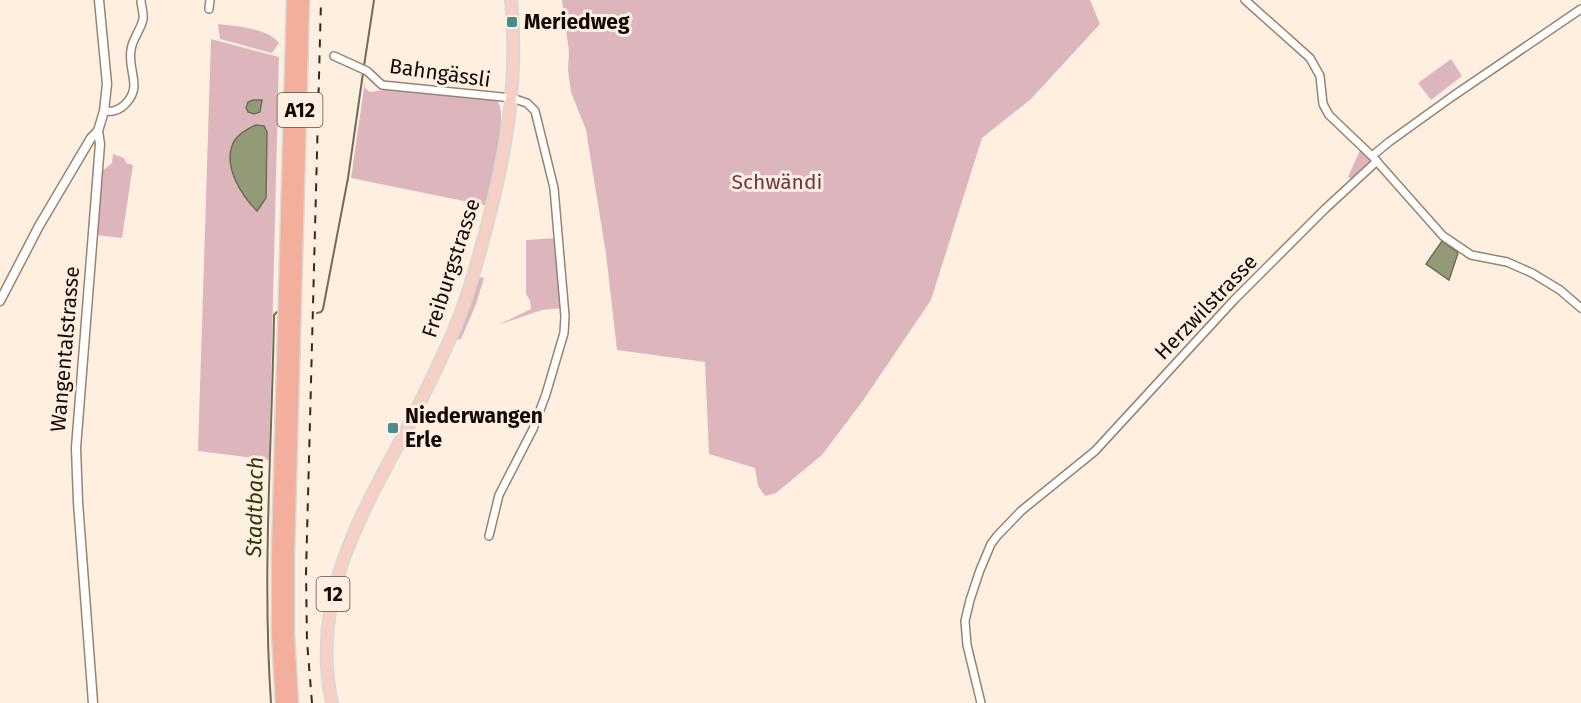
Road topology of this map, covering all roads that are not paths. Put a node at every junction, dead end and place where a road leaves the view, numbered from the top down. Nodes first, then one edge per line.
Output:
1 (99, 0) edge
2 (141, 0) edge
3 (210, 0) edge
4 (293, 0) edge
5 (303, 0) edge
6 (511, 0) edge
7 (1245, 0) edge
8 (210, 9) dead end
9 (1581, 9) edge
10 (334, 56) dead end
11 (512, 98) junction
12 (104, 111) junction
13 (98, 130) junction
14 (1375, 159) junction
15 (0, 301) edge
16 (1581, 308) edge
17 (489, 536) dead end
18 (93, 703) edge
19 (282, 703) edge
20 (292, 703) edge
21 (332, 703) edge
22 (981, 703) edge

1 - 12 street, Wangentalstrasse
2 - 12 street
3 - 8 street
4 - 19 highway, A12
5 - 20 highway, A12
6 - 11 main road, Freiburgstrasse / 12
7 - 14 street
9 - 14 street, Herzwilstrasse
10 - 11 street, Bahngässli
11 - 17 street
11 - 21 main road, Freiburgstrasse / 12
12 - 13 street, Wangentalstrasse
13 - 15 street
13 - 18 street, Wangentalstrasse
14 - 16 street
14 - 22 street, Herzwilstrasse

